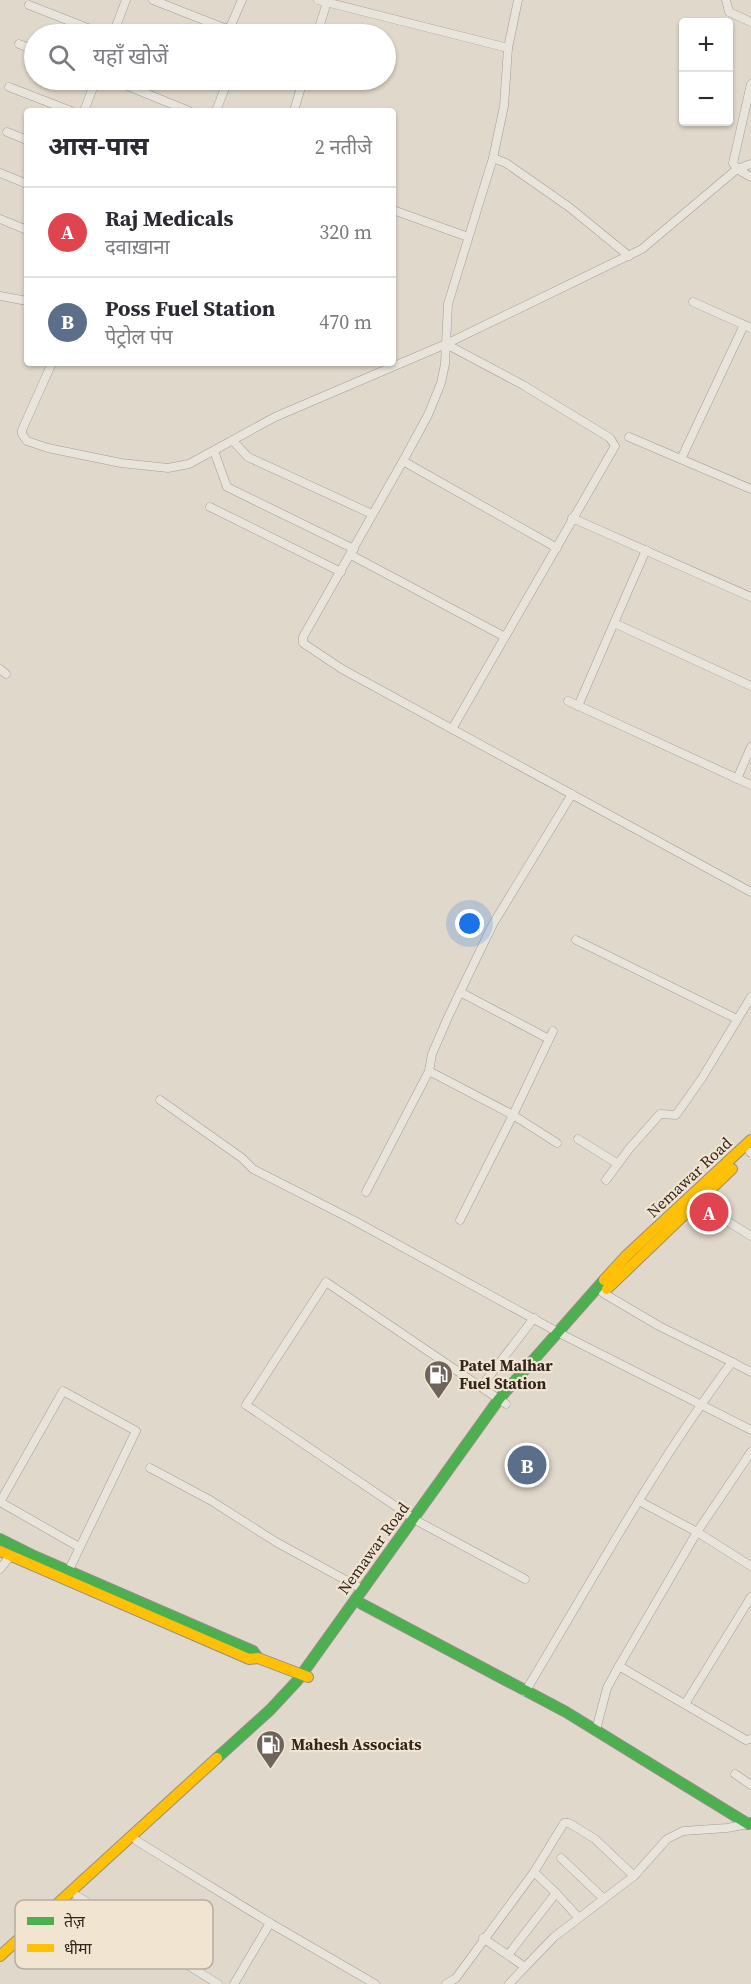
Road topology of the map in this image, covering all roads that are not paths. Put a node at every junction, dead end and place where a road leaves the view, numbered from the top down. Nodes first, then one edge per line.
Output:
1 (126, 0) edge
2 (153, 0) edge
3 (242, 0) edge
4 (318, 0) edge
5 (518, 0) edge
6 (726, 0) edge
7 (327, 2) junction
8 (29, 5) dead end
9 (751, 22) edge
10 (77, 24) edge
11 (117, 24) edge
12 (214, 24) edge
13 (231, 24) edge
14 (320, 24) edge
15 (20, 44) dead end
16 (24, 46) edge
17 (508, 48) junction
18 (751, 84) edge
19 (9, 87) dead end
20 (92, 90) edge
21 (138, 90) edge
22 (221, 90) edge
23 (300, 90) edge
24 (63, 108) edge
25 (85, 108) edge
26 (182, 108) edge
27 (217, 108) edge
28 (295, 108) edge
29 (7, 132) dead end
30 (24, 139) edge
31 (493, 158) junction
32 (751, 164) edge
33 (737, 169) junction
34 (0, 173) edge
35 (751, 177) edge
36 (24, 183) edge
37 (396, 211) edge
38 (0, 219) edge
39 (24, 229) edge
40 (468, 237) junction
41 (629, 256) junction
42 (0, 296) edge
43 (24, 300) edge
44 (693, 303) dead end
45 (748, 327) edge
46 (446, 345) junction
47 (51, 366) edge
48 (628, 437) dead end
49 (233, 441) junction
50 (214, 451) junction
51 (681, 459) junction
52 (403, 461) junction
53 (751, 489) edge
54 (210, 507) dead end
55 (372, 514) junction
56 (573, 518) junction
57 (557, 548) junction
58 (646, 550) junction
59 (352, 552) junction
60 (341, 572) junction
61 (751, 597) edge
62 (615, 623) junction
63 (505, 637) junction
64 (751, 686) edge
65 (568, 701) dead end
66 (578, 705) junction
67 (452, 729) junction
68 (751, 747) edge
69 (737, 779) junction
70 (751, 785) edge
71 (572, 794) junction
72 (751, 892) edge
73 (576, 940) dead end
74 (460, 992) junction
75 (751, 997) edge
76 (737, 1019) junction
77 (429, 1071) junction
78 (160, 1100) dead end
79 (513, 1115) junction
80 (578, 1139) dead end
81 (751, 1140) edge
82 (557, 1143) dead end
83 (751, 1152) edge
84 (618, 1164) junction
85 (606, 1180) dead end
86 (366, 1192) dead end
87 (698, 1202) junction
88 (675, 1216) junction
89 (460, 1220) dead end
90 (751, 1236) edge
91 (603, 1293) junction
92 (534, 1318) junction
93 (561, 1333) junction
94 (732, 1362) junction
95 (751, 1372) edge
96 (481, 1387) junction
97 (503, 1402) junction
98 (700, 1405) junction
99 (751, 1430) edge
100 (751, 1452) edge
101 (150, 1468) dead end
102 (639, 1502) junction
103 (416, 1520) junction
104 (697, 1532) junction
105 (0, 1539) edge
106 (79, 1547) junction
107 (5, 1554) edge
108 (751, 1566) edge
109 (0, 1569) edge
110 (66, 1576) junction
111 (525, 1579) dead end
112 (362, 1589) junction
113 (751, 1597) edge
114 (362, 1604) junction
115 (619, 1666) junction
116 (305, 1676) junction
117 (525, 1692) junction
118 (686, 1704) junction
119 (596, 1730) junction
120 (751, 1739) edge
121 (735, 1774) dead end
122 (751, 1785) edge
123 (749, 1823) edge
124 (137, 1841) junction
125 (561, 1858) dead end
126 (534, 1872) junction
127 (634, 1876) junction
128 (556, 1893) junction
129 (77, 1896) junction
130 (604, 1899) junction
131 (61, 1900) edge
132 (73, 1900) edge
133 (83, 1900) edge
134 (578, 1917) junction
135 (270, 1923) junction
136 (483, 1938) junction
137 (15, 1942) edge
138 (15, 1952) edge
139 (508, 1955) junction
140 (0, 1956) edge
141 (0, 1966) edge
142 (525, 1967) junction
143 (194, 1969) edge
144 (218, 1984) edge
145 (234, 1984) edge
146 (375, 1984) edge
147 (446, 1984) edge
148 (509, 1984) edge

1 - 11 street
2 - 12 street
3 - 13 street
4 - 7 street
5 - 17 street
6 - 9 street
7 - 14 street
7 - 17 street
8 - 10 street
15 - 16 street
17 - 31 street
18 - 33 street
19 - 24 street
20 - 25 street
21 - 26 street
22 - 27 street
23 - 28 street
29 - 30 street
31 - 40 street
31 - 41 street
32 - 33 street
33 - 35 street
33 - 41 street
34 - 36 street
37 - 40 street
38 - 39 street
40 - 46 street
41 - 46 street
42 - 43 street
44 - 45 street
45 - 51 street
46 - 49 street
46 - 52 street
46 - 56 street
47 - 50 street
48 - 51 street
49 - 50 street
49 - 55 street
50 - 59 street
51 - 53 street
52 - 55 street
52 - 57 street
54 - 60 street
55 - 59 street
56 - 57 street
56 - 58 street
57 - 63 street
58 - 61 street
58 - 62 street
59 - 60 street
59 - 63 street
60 - 67 street
62 - 64 street
62 - 66 street
63 - 67 street
65 - 66 street
66 - 69 street
67 - 71 street
68 - 69 street
69 - 70 street
71 - 72 street
71 - 74 street
73 - 76 street
74 - 77 street
74 - 79 street
75 - 76 street
76 - 84 street
77 - 79 street
77 - 86 street
78 - 92 street
79 - 82 street
79 - 89 street
80 - 84 street
81 - 88 main road, Nemawar Road
83 - 87 main road, Nemawar Road
84 - 85 street
87 - 88 main road, Nemawar Road
87 - 90 street
88 - 91 main road, Nemawar Road
88 - 93 main road, Nemawar Road
91 - 93 main road, Nemawar Road
91 - 94 street
92 - 93 street
92 - 96 street
93 - 97 main road, Nemawar Road
93 - 98 street
94 - 95 street
94 - 98 street
96 - 97 street
96 - 103 street
97 - 103 main road, Nemawar Road
98 - 99 street
98 - 102 street
100 - 104 street
101 - 112 street
102 - 104 street
102 - 117 street
103 - 111 street
103 - 112 main road, Nemawar Road
103 - 114 main road, Nemawar Road
104 - 108 street
104 - 115 street
105 - 110 main road
106 - 106 street
106 - 110 street
107 - 109 street
107 - 110 main road
110 - 116 main road
112 - 116 main road, Nemawar Road
113 - 118 street
114 - 116 main road, Nemawar Road
114 - 117 main road
115 - 118 street
115 - 119 street
116 - 124 main road, Nemawar Road
116 - 131 main road, Nemawar Road
117 - 119 main road
118 - 120 street
119 - 123 main road
121 - 122 street
123 - 127 street
124 - 129 main road, Nemawar Road
124 - 135 street
125 - 130 street
126 - 127 street
126 - 128 street
126 - 136 street
127 - 130 street
128 - 134 street
128 - 139 street
129 - 132 main road, Nemawar Road
129 - 133 street
130 - 134 street
134 - 142 street
135 - 145 street
135 - 146 street
136 - 139 street
136 - 147 street
137 - 140 main road, Nemawar Road
138 - 141 main road, Nemawar Road
139 - 142 street
142 - 148 street
143 - 144 street

